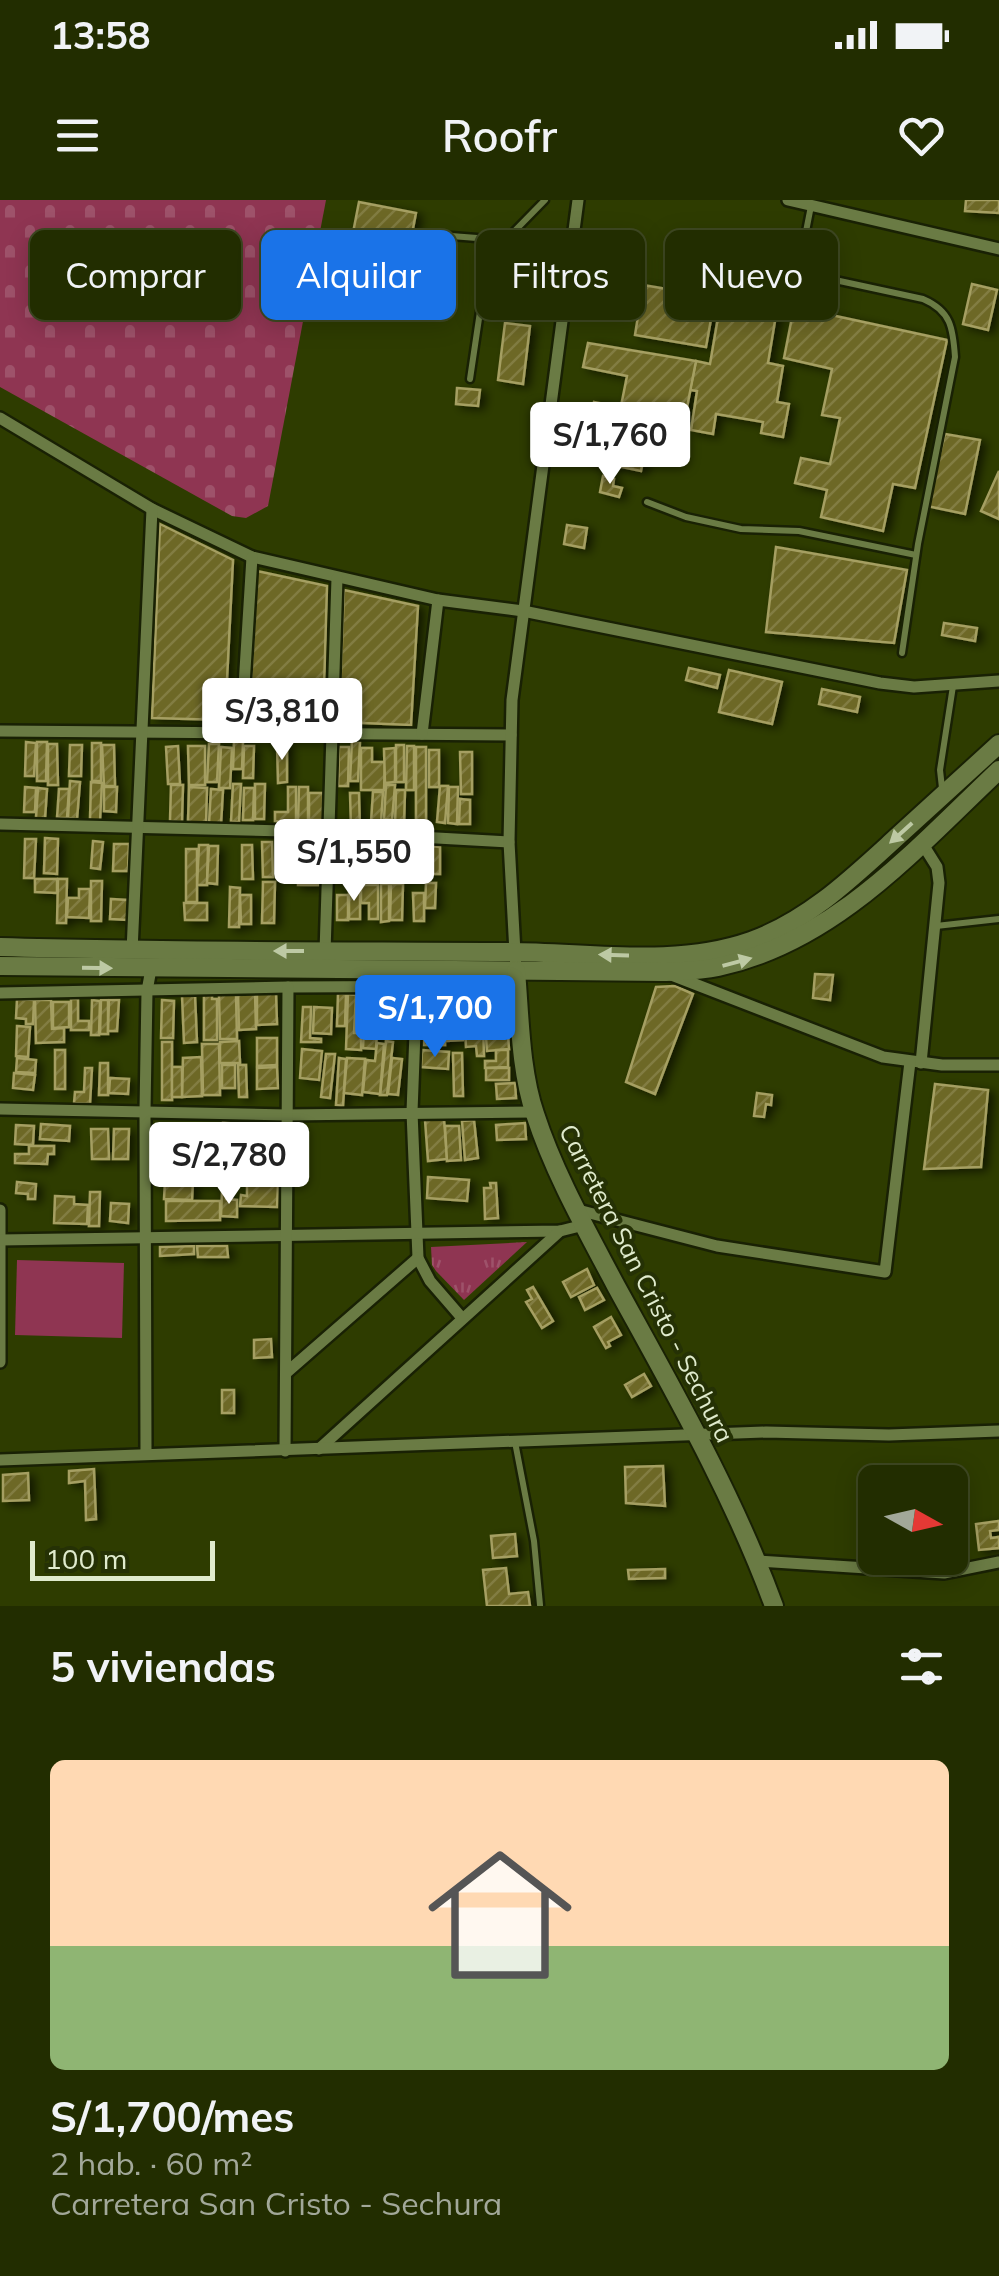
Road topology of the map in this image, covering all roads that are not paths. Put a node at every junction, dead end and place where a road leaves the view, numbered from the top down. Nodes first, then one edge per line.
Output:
1 (545, 200) edge
2 (578, 200) edge
3 (788, 200) edge
4 (819, 204) edge
5 (516, 230) edge
6 (574, 230) edge
7 (999, 248) edge
8 (479, 320) edge
9 (563, 320) edge
10 (470, 379) dead end
11 (0, 418) edge
12 (647, 502) dead end
13 (152, 509) junction
14 (252, 556) junction
15 (916, 556) junction
16 (337, 578) junction
17 (438, 600) junction
18 (524, 610) junction
19 (902, 653) dead end
20 (999, 680) edge
21 (953, 686) junction
22 (0, 731) edge
23 (140, 732) junction
24 (240, 734) junction
25 (332, 734) junction
26 (422, 734) junction
27 (510, 735) junction
28 (999, 744) edge
29 (999, 770) edge
30 (943, 795) junction
31 (0, 824) edge
32 (136, 828) junction
33 (329, 832) junction
34 (509, 842) junction
35 (922, 842) junction
36 (999, 919) edge
37 (934, 926) junction
38 (0, 947) edge
39 (132, 951) junction
40 (325, 952) junction
41 (0, 966) edge
42 (151, 970) junction
43 (516, 970) junction
44 (664, 972) junction
45 (416, 978) junction
46 (288, 986) junction
47 (147, 991) junction
48 (0, 993) edge
49 (915, 1062) junction
50 (999, 1065) edge
51 (0, 1109) edge
52 (145, 1111) junction
53 (412, 1112) junction
54 (534, 1112) junction
55 (286, 1115) junction
56 (0, 1210) edge
57 (581, 1217) junction
58 (560, 1231) junction
59 (287, 1234) junction
60 (416, 1234) junction
61 (145, 1236) junction
62 (0, 1240) edge
63 (418, 1258) junction
64 (462, 1318) junction
65 (0, 1362) edge
66 (286, 1374) junction
67 (999, 1432) edge
68 (696, 1435) junction
69 (515, 1441) junction
70 (318, 1449) junction
71 (285, 1450) junction
72 (146, 1453) junction
73 (0, 1460) edge
74 (758, 1561) junction
75 (999, 1562) edge
76 (540, 1604) edge
77 (774, 1606) edge

1 - 5 lane
2 - 6 street
3 - 4 street
4 - 7 street
4 - 15 lane
8 - 10 lane
9 - 18 street
11 - 13 street
12 - 15 lane
13 - 14 street
13 - 23 street
14 - 16 street
14 - 24 street
15 - 19 lane
16 - 17 street
16 - 25 street
17 - 18 street
17 - 26 street
18 - 21 street
18 - 27 street
20 - 21 street
21 - 30 lane
22 - 23 street
23 - 24 street
23 - 32 street
24 - 25 street
25 - 26 street
25 - 33 street
26 - 27 street
27 - 34 street
28 - 30 main road
29 - 35 main road
30 -> 43 main road
31 - 32 street
32 - 33 street
32 - 39 street
33 - 34 street
33 - 40 street
34 - 43 street
35 - 37 street
44 -> 35 main road
36 - 37 lane
37 - 49 street
38 - 39 main road
40 -> 39 main road
40 - 43 main road
41 -> 42 main road
42 - 45 main road
42 - 47 street
43 - 44 main road
43 - 45 main road
43 - 54 main road, Carretera San Cristo - Sechura
44 - 49 street
45 - 46 street
45 - 53 street
46 - 47 street
46 - 55 street
47 - 48 street
47 - 52 street
49 - 50 street
49 - 57 street
51 - 52 street
52 - 55 street
52 - 61 street
53 - 54 street
53 - 55 street
53 - 60 street
54 - 57 main road, Carretera San Cristo - Sechura
55 - 59 street
56 - 62 street
57 - 58 street
57 - 68 main road, Carretera San Cristo - Sechura
58 - 60 street
58 - 64 street
59 - 60 street
59 - 61 street
59 - 66 street
60 - 63 street
61 - 62 street
61 - 72 street
62 - 65 street
63 - 64 street
63 - 66 street
64 - 70 street
66 - 71 street
67 - 68 street
68 - 69 street
68 - 74 main road, Carretera San Cristo - Sechura
69 - 70 street
69 - 76 lane
70 - 71 street
71 - 72 street
72 - 73 street
74 - 75 street
74 - 77 main road, Carretera San Cristo - Sechura

